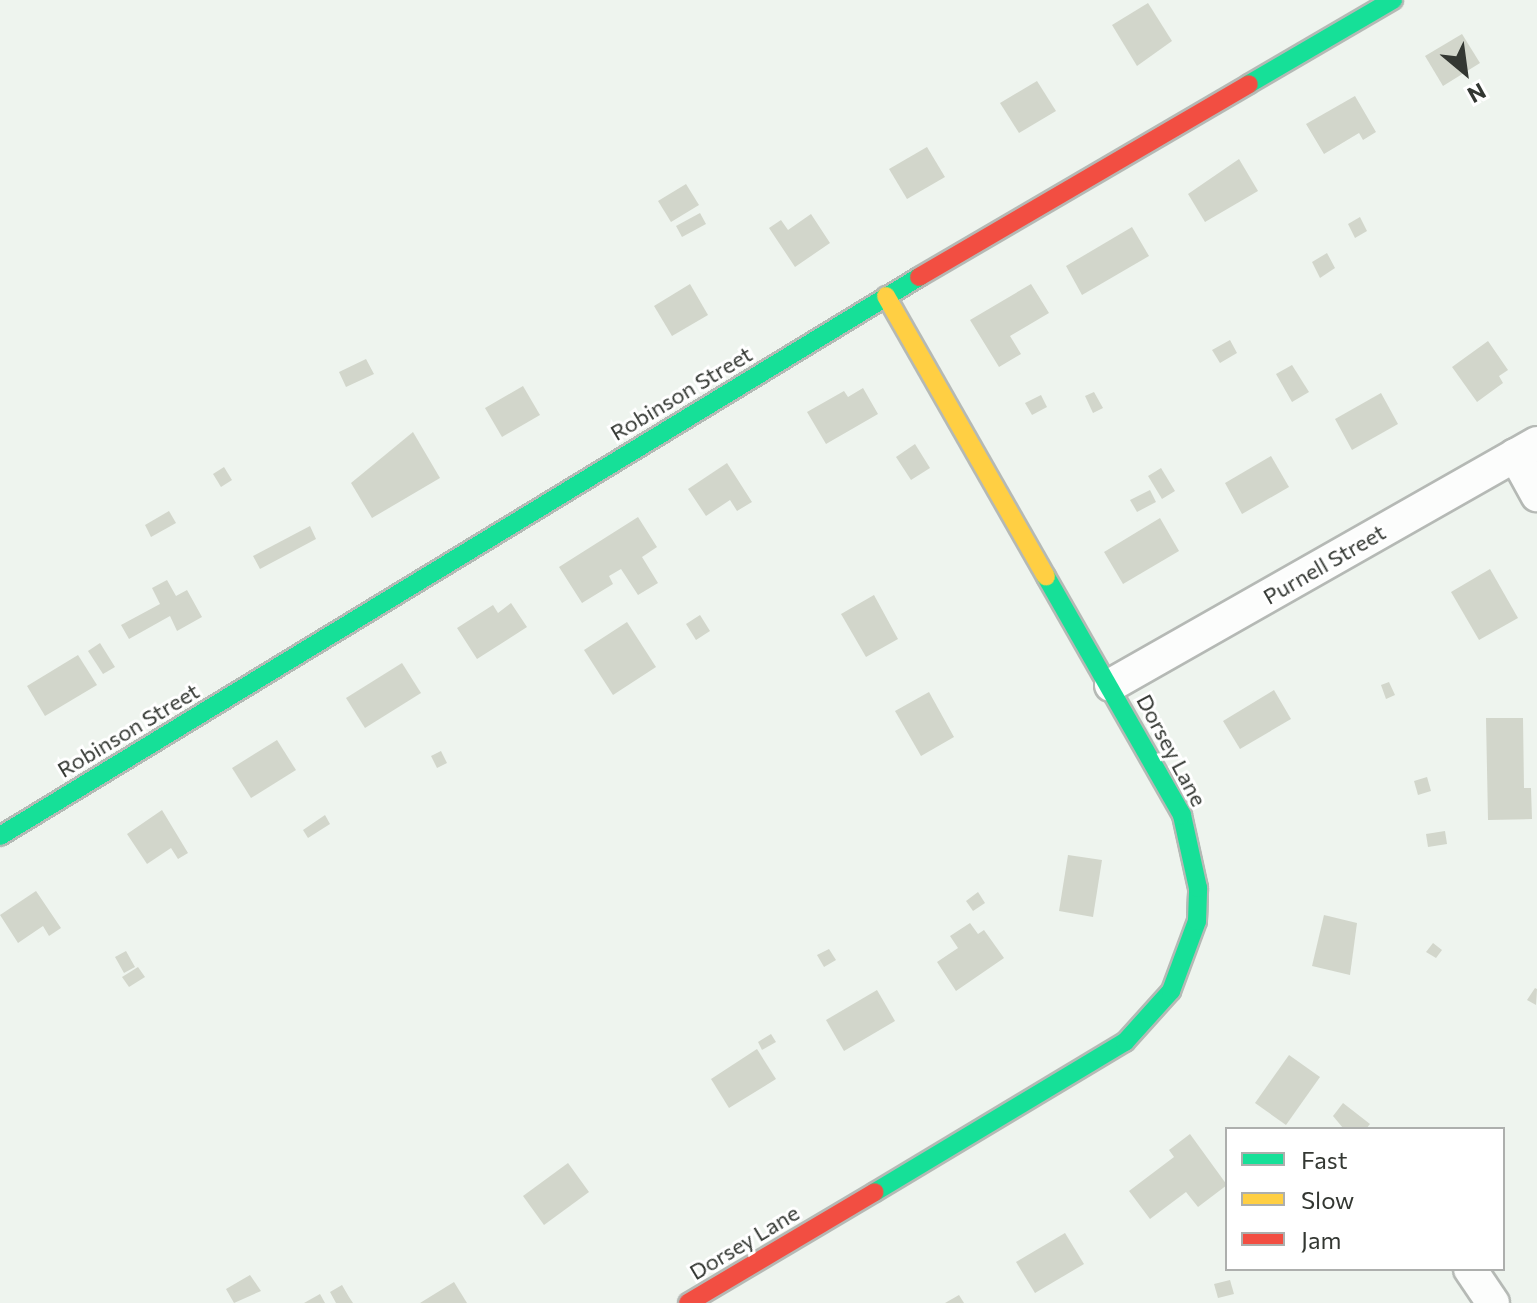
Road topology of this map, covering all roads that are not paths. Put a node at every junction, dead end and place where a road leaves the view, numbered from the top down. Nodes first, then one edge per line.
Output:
1 (1393, 0) edge
2 (886, 296) junction
3 (1526, 449) edge
4 (1537, 495) edge
5 (1111, 685) junction
6 (0, 836) edge
7 (1471, 1271) edge
8 (688, 1303) edge
9 (1493, 1303) edge

1 - 2 street, Robinson Street
2 - 5 street, Dorsey Lane
2 - 6 street, Robinson Street
3 - 4 street
3 - 5 street, Purnell Street
5 - 8 street, Dorsey Lane
7 - 9 street

